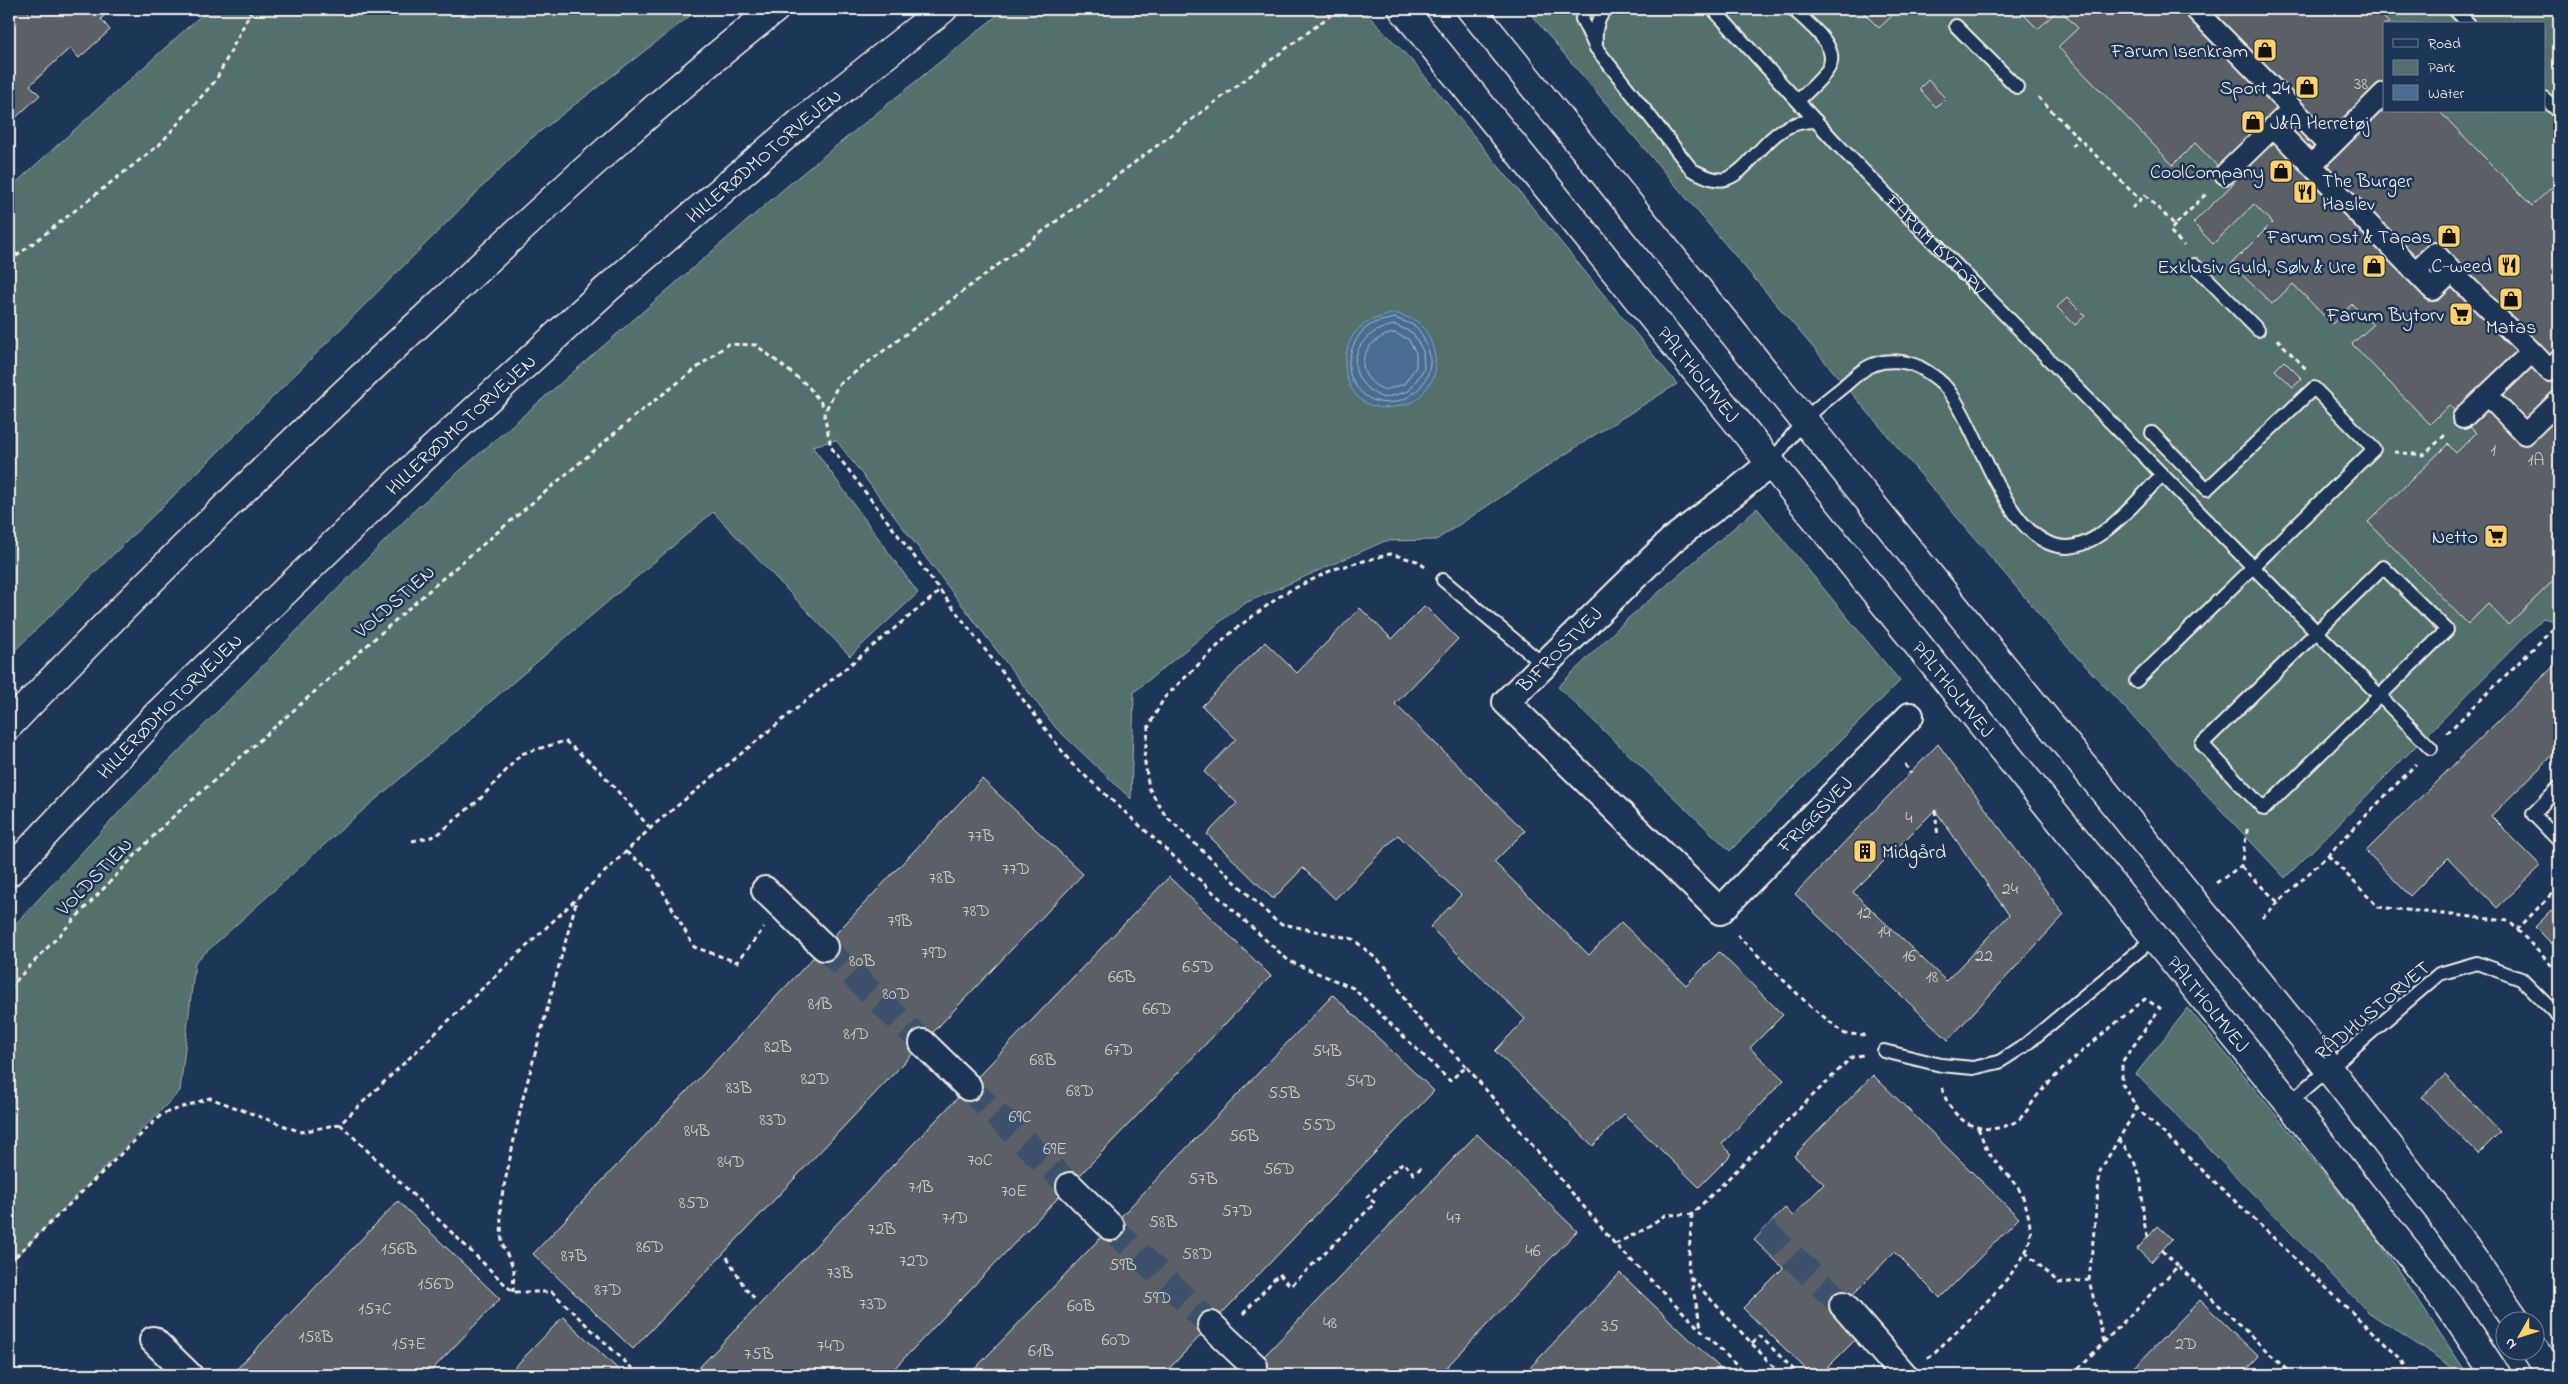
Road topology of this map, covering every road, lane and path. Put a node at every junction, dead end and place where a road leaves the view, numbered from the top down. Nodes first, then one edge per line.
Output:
1 (252, 9) edge
2 (775, 9) edge
3 (943, 9) edge
4 (1340, 9) edge
5 (1403, 9) edge
6 (1471, 9) edge
7 (1584, 9) edge
8 (1606, 9) edge
9 (1713, 9) edge
10 (1794, 9) edge
11 (2195, 9) edge
12 (2454, 9) edge
13 (2467, 22) edge
14 (1956, 26) dead end
15 (1596, 48) junction
16 (2016, 87) joint
17 (2383, 94) edge
18 (2546, 100) edge
19 (1798, 101) junction
20 (2292, 109) junction
21 (2559, 112) edge
22 (1816, 121) junction
23 (2274, 127) junction
24 (2079, 139) junction
25 (2072, 146) dead end
26 (2330, 147) junction
27 (2311, 165) junction
28 (2225, 174) joint
29 (2140, 200) junction
30 (2132, 208) dead end
31 (9, 246) edge
32 (17, 255) junction
33 (9, 262) edge
34 (2194, 265) dead end
35 (2258, 330) dead end
36 (2532, 352) junction
37 (2556, 371) edge
38 (2487, 395) junction
39 (2559, 401) edge
40 (826, 409) junction
41 (2462, 418) joint
42 (1805, 420) junction
43 (2152, 433) dead end
44 (2374, 449) junction
45 (1771, 462) junction
46 (2162, 475) junction
47 (2253, 567) junction
48 (1443, 580) joint
49 (939, 592) junction
50 (2559, 623) edge
51 (2317, 632) junction
52 (1544, 665) junction
53 (2136, 681) dead end
54 (2380, 696) junction
55 (1910, 716) dead end
56 (9, 725) edge
57 (2431, 748) junction
58 (2559, 787) edge
59 (2264, 809) junction
60 (1935, 810) dead end
61 (651, 829) junction
62 (1938, 837) dead end
63 (412, 841) dead end
64 (2559, 841) edge
65 (626, 852) junction
66 (2328, 855) junction
67 (2241, 866) junction
68 (9, 872) edge
69 (2227, 875) dead end
70 (2559, 886) edge
71 (774, 898) joint
72 (577, 899) junction
73 (2278, 902) junction
74 (1720, 911) junction
75 (2262, 918) dead end
76 (2517, 930) junction
77 (2154, 938) junction
78 (824, 947) tunnel mouth
79 (2559, 973) edge
80 (9, 988) edge
81 (2559, 1017) edge
82 (923, 1043) tunnel mouth
83 (1884, 1051) junction
84 (1941, 1065) junction
85 (1466, 1066) junction
86 (2329, 1070) junction
87 (968, 1087) tunnel mouth
88 (2289, 1103) junction
89 (2137, 1108) junction
90 (340, 1124) junction
91 (1978, 1128) junction
92 (2119, 1139) junction
93 (1422, 1167) dead end
94 (1070, 1186) tunnel mouth
95 (1692, 1214) junction
96 (1111, 1227) tunnel mouth
97 (2148, 1237) dead end
98 (1615, 1244) junction
99 (2162, 1250) dead end
100 (2024, 1252) junction
101 (727, 1258) dead end
102 (9, 1263) edge
103 (2178, 1266) junction
104 (1691, 1278) junction
105 (2089, 1280) junction
106 (514, 1292) junction
107 (757, 1301) dead end
108 (1843, 1305) tunnel mouth
109 (2510, 1312) edge
110 (1243, 1314) dead end
111 (1211, 1324) tunnel mouth
112 (1701, 1328) junction
113 (153, 1340) dead end
114 (2104, 1342) junction
115 (1752, 1343) junction
116 (2543, 1362) edge
117 (1254, 1366) dead end
118 (1914, 1369) edge
119 (190, 1375) edge
120 (639, 1375) edge
121 (1746, 1375) edge
122 (1781, 1375) edge
123 (1799, 1375) edge
124 (2072, 1375) edge
125 (2292, 1375) edge
126 (2410, 1375) edge
127 (2496, 1375) edge
128 (2551, 1375) edge

1 - 32 path
2 - 56 main road
3 - 68 main road, HILLERØDMOTORVEJEN
4 - 40 path
5 - 45 main road, PALTHOLMVEJ
6 - 42 main road
7 - 15 lane
8 - 15 lane
9 - 19 lane, FARUM BYTORV
10 - 19 lane
11 - 20 street
12 - 13 lane
14 - 16 lane
15 - 22 lane
16 - 24 path
17 - 26 street
18 - 21 lane
19 - 22 lane, FARUM BYTORV
20 - 23 street
20 - 26 street
22 - 46 lane, FARUM BYTORV
23 - 27 street
23 - 28 street
24 - 25 path
24 - 29 path
26 - 27 street
27 - 36 street
28 - 29 path
29 - 30 path
31 - 32 path
32 - 33 path
34 - 35 lane
36 - 37 street
36 - 38 street
38 - 39 street
38 - 41 street
40 - 49 path
40 - 80 path, VOLDSTIEN
41 - 44 path
42 - 45 lane
42 - 46 lane
42 - 86 main road
43 - 44 lane
44 - 47 lane
45 - 52 street, BIFROSTVEJ
45 - 77 main road, PALTHOLMVEJ
46 - 47 lane, FARUM BYTORV
47 - 51 lane, FARUM BYTORV
47 - 53 lane
48 - 52 lane
48 - 85 path
49 - 61 path
49 - 85 path
50 - 57 path
51 - 54 lane, FARUM BYTORV
51 - 54 lane
51 - 59 lane
52 - 74 street, BIFROSTVEJ
54 - 57 lane, FARUM BYTORV
54 - 59 lane
55 - 74 street, FRIGGSVEJ
57 - 66 path
58 - 64 lane
59 - 67 path
60 - 62 path
61 - 63 path
61 - 65 path
65 - 71 path
65 - 72 path
66 - 73 path
66 - 76 path
67 - 69 path
67 - 73 path
70 - 76 path
71 - 78 street
72 - 90 path
72 - 106 path
73 - 75 path
74 - 83 path
76 - 79 path
77 - 84 lane
77 - 88 main road, PALTHOLMVEJ
81 - 86 lane, RÅDHUSTORVET
82 - 87 street
83 - 84 lane
83 - 95 path
84 - 91 path
85 - 98 path
86 - 88 lane, RÅDHUSTORVET
86 - 109 main road
88 - 127 main road, PALTHOLMVEJ
89 - 91 path
89 - 92 path
89 - 126 path
90 - 102 path
90 - 106 path
91 - 100 path
92 - 97 path
92 - 105 path
93 - 110 path
94 - 96 street
95 - 98 path
95 - 104 path
98 - 112 path
99 - 103 path
100 - 105 path
100 - 118 path
101 - 107 path
103 - 114 path
103 - 125 path
104 - 112 path
104 - 115 path
105 - 114 path
106 - 120 path
108 - 118 street
111 - 117 street
112 - 121 path
113 - 119 street
114 - 124 path
115 - 122 path
115 - 123 path
116 - 128 main road

